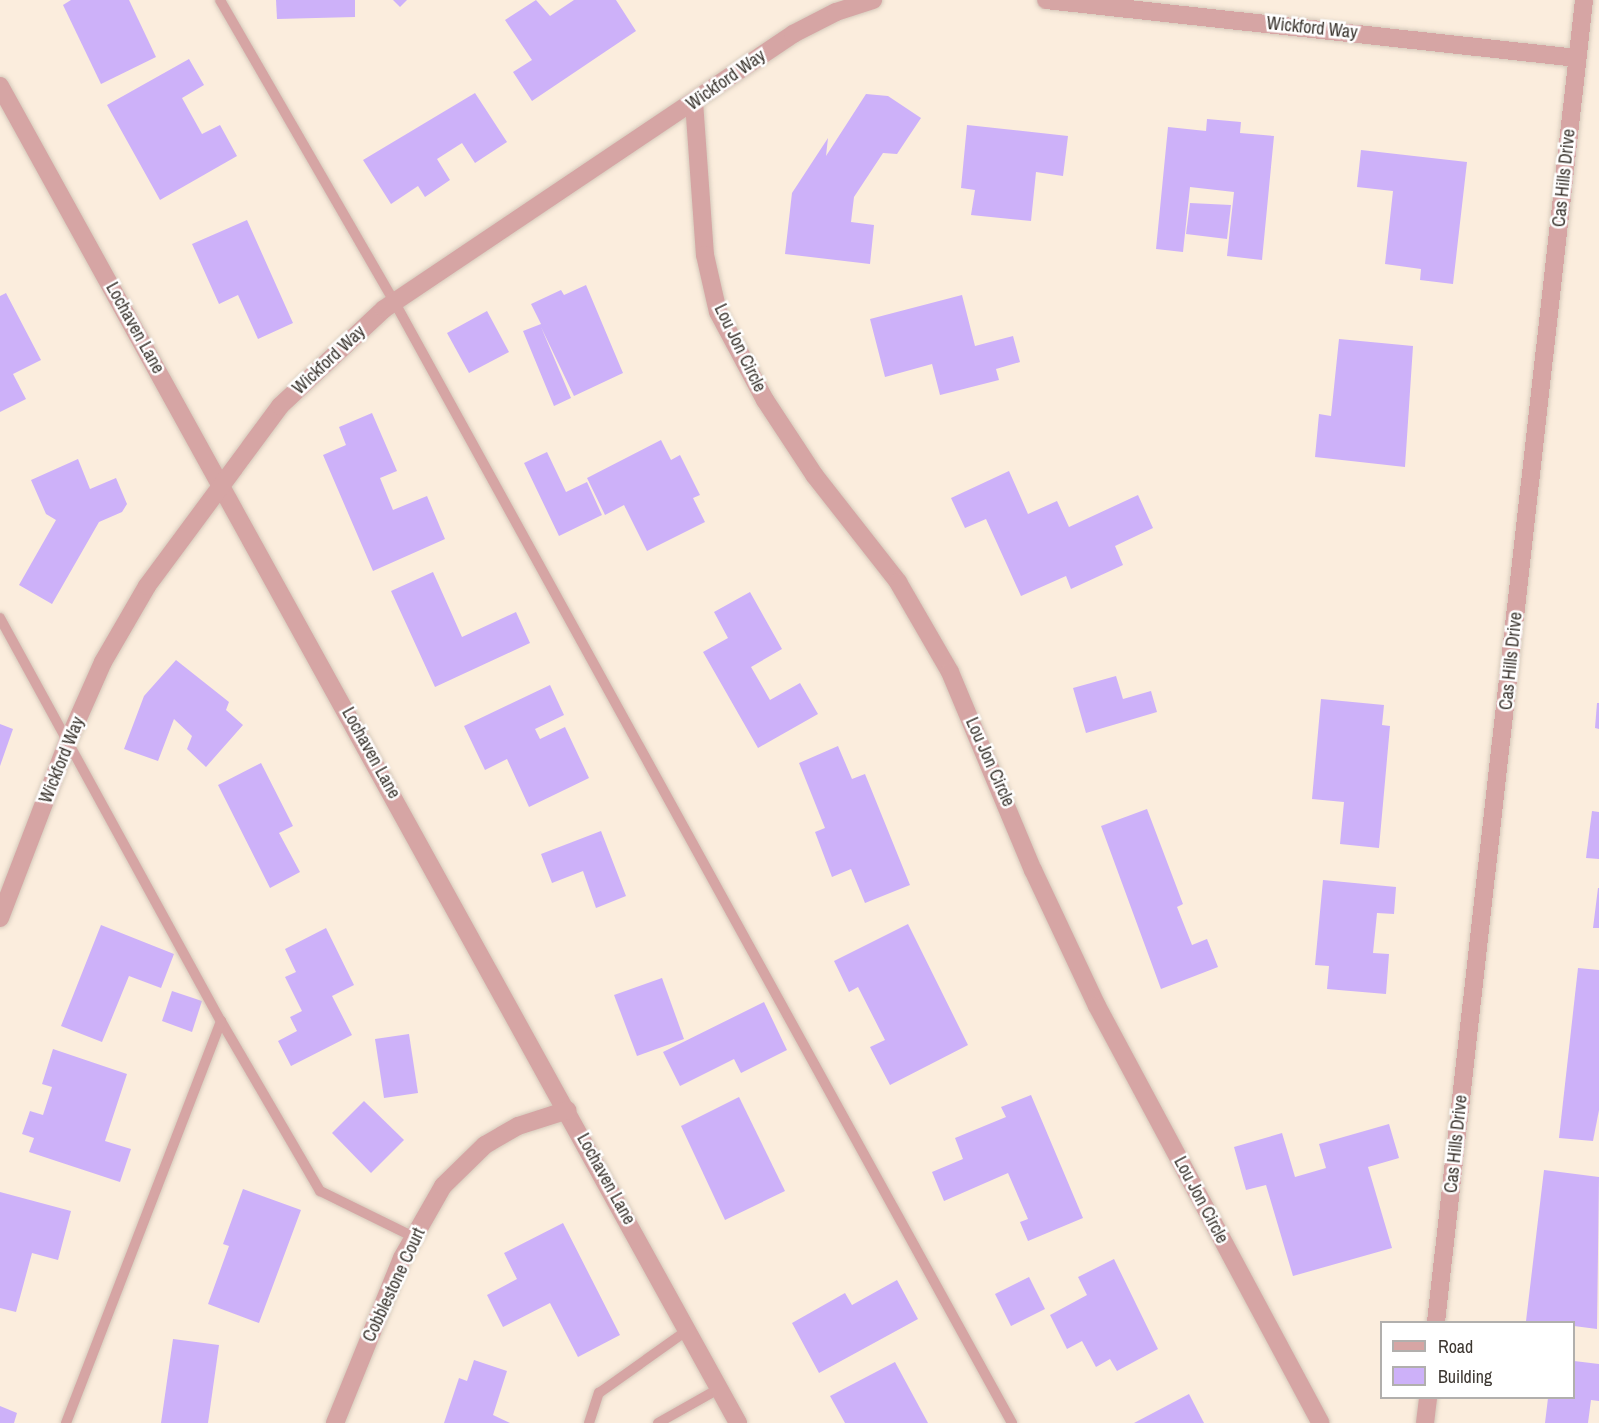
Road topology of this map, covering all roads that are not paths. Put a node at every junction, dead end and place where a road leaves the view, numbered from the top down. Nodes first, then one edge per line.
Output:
1 (220, 0) edge
2 (873, 0) edge
3 (1046, 0) edge
4 (1584, 0) edge
5 (1577, 57) junction
6 (0, 86) edge
7 (694, 102) junction
8 (395, 303) junction
9 (222, 483) junction
10 (0, 618) edge
11 (68, 741) junction
12 (0, 918) edge
13 (220, 1021) junction
14 (568, 1110) junction
15 (414, 1237) junction
16 (1436, 1321) edge
17 (689, 1329) junction
18 (720, 1388) junction
19 (1428, 1399) edge
20 (66, 1423) edge
21 (335, 1423) edge
22 (589, 1423) edge
23 (658, 1423) edge
24 (738, 1423) edge
25 (1012, 1423) edge
26 (1321, 1423) edge
27 (1425, 1423) edge

1 - 8 lane
2 - 7 street, Wickford Way
3 - 5 street, Wickford Way
4 - 5 street, Cas Hills Drive
5 - 16 street, Cas Hills Drive
6 - 9 street, Lochaven Lane
7 - 8 street, Wickford Way
7 - 26 street, Lou Jon Circle
8 - 9 street, Wickford Way
8 - 25 lane
9 - 11 street, Wickford Way
9 - 14 street, Lochaven Lane
10 - 11 lane
11 - 12 street, Wickford Way
11 - 13 lane
13 - 15 lane
13 - 20 lane
14 - 15 street, Cobblestone Court
14 - 17 street, Lochaven Lane
15 - 21 street, Cobblestone Court
17 - 18 street, Lochaven Lane
17 - 22 lane
18 - 23 lane
18 - 24 street, Lochaven Lane
19 - 27 street

